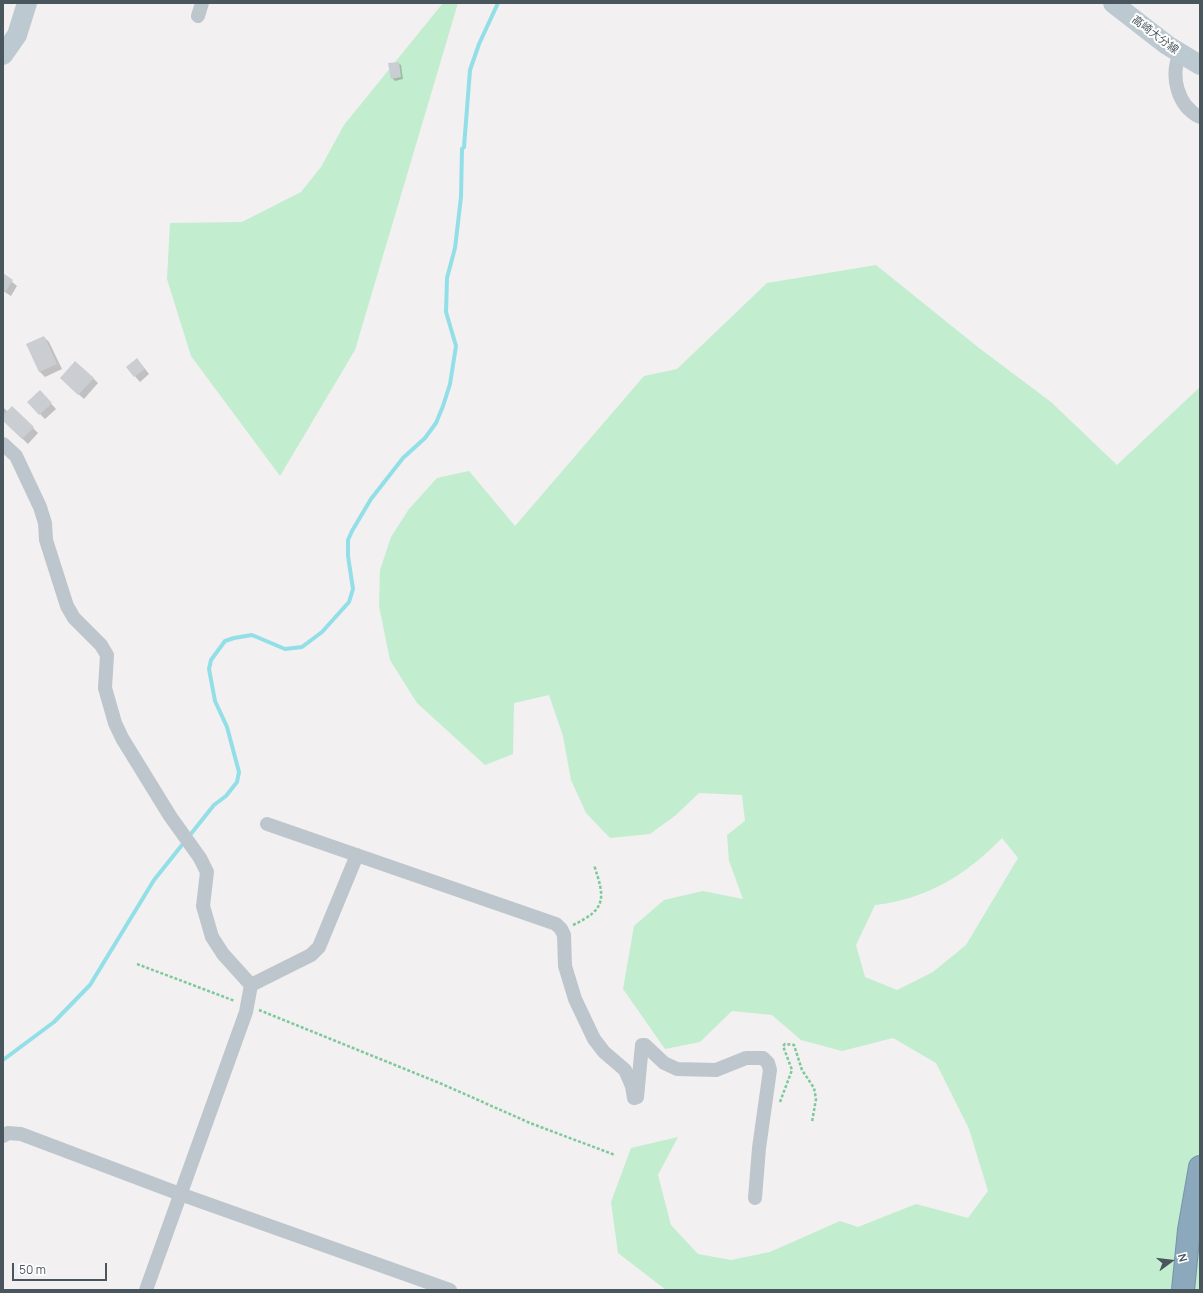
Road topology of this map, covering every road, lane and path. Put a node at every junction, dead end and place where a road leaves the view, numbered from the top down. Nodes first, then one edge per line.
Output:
1 (27, 3) edge
2 (1113, 3) edge
3 (1180, 54) junction
4 (3, 55) edge
5 (1200, 65) edge
6 (1200, 117) edge
7 (3, 444) edge
8 (267, 824) dead end
9 (357, 855) junction
10 (594, 865) dead end
11 (556, 924) junction
12 (136, 964) dead end
13 (251, 986) junction
14 (247, 1005) junction
15 (779, 1103) dead end
16 (812, 1122) dead end
17 (3, 1136) edge
18 (615, 1155) dead end
19 (1200, 1167) edge
20 (180, 1194) junction
21 (755, 1198) dead end
22 (146, 1290) edge
23 (450, 1290) edge
24 (1183, 1290) edge

1 - 4 main road
2 - 3 main road, 高崎大分線
3 - 5 main road, 高崎大分線
3 - 6 street
7 - 13 street
8 - 9 street
9 - 11 street
9 - 13 street
10 - 11 path
11 - 21 street
12 - 14 path
13 - 14 street
14 - 18 path
14 - 20 street
15 - 16 path
17 - 20 street
19 - 24 highway
20 - 22 street
20 - 23 street

